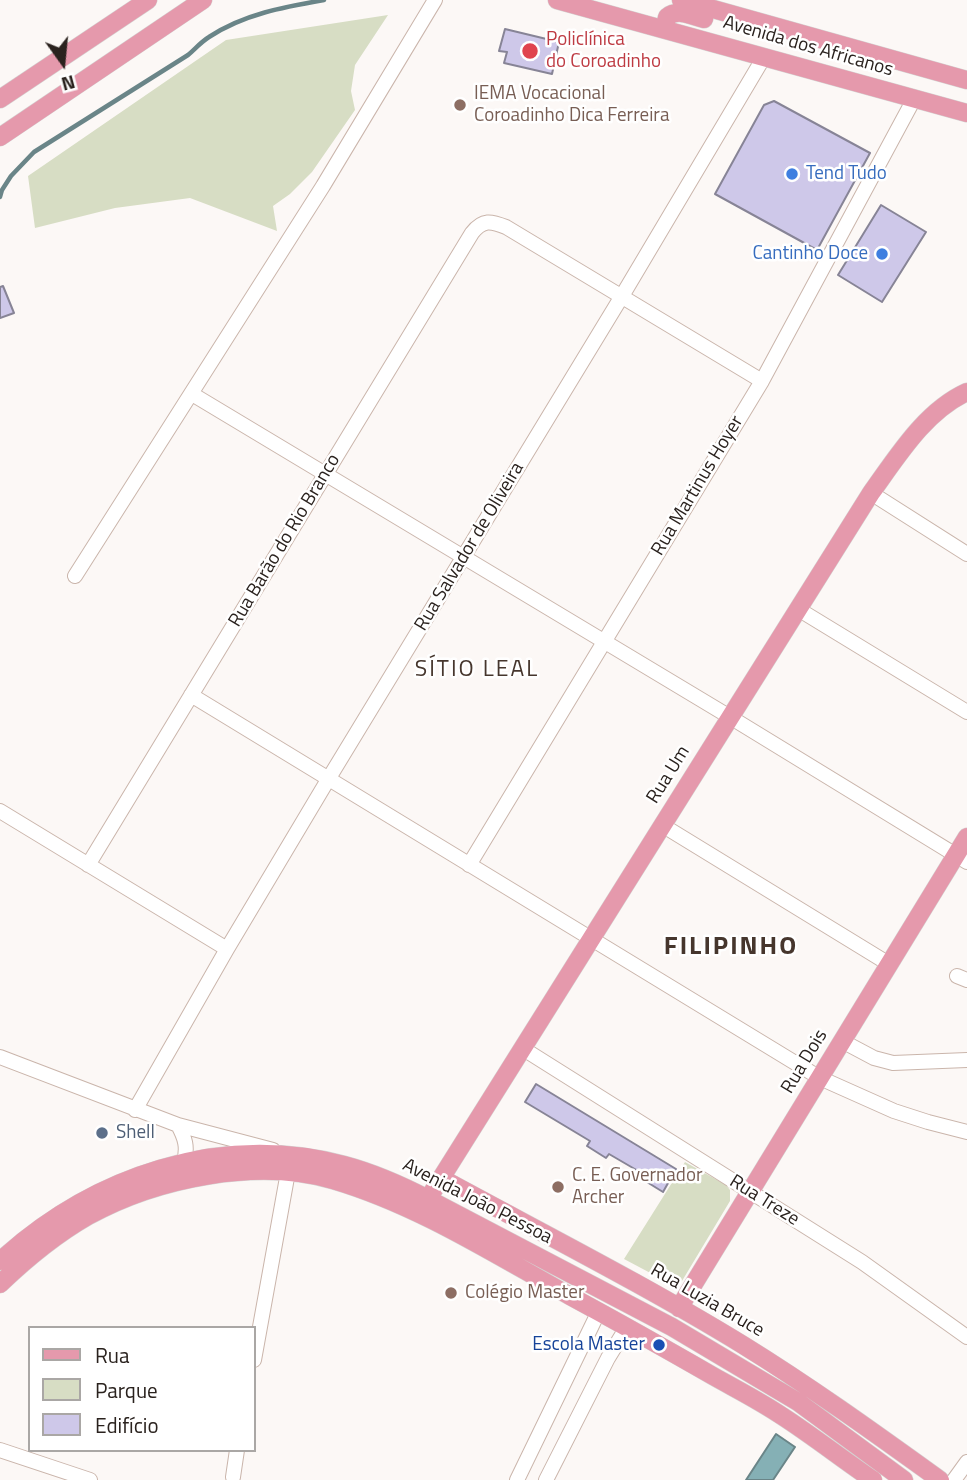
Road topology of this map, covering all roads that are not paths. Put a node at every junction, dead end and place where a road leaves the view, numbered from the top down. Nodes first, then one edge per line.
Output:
1 (148, 0) edge
2 (203, 0) edge
3 (435, 0) edge
4 (557, 0) edge
5 (681, 0) edge
6 (743, 18) junction
7 (665, 29) junction
8 (764, 57) junction
9 (38, 74) junction
10 (967, 80) edge
11 (0, 99) edge
12 (914, 99) junction
13 (0, 106) edge
14 (967, 114) edge
15 (0, 137) edge
16 (622, 296) junction
17 (762, 381) junction
18 (967, 392) edge
19 (192, 394) junction
20 (325, 475) junction
21 (871, 493) junction
22 (967, 554) edge
23 (464, 557) junction
24 (75, 576) dead end
25 (798, 609) junction
26 (603, 642) junction
27 (191, 695) junction
28 (967, 712) edge
29 (730, 717) junction
30 (329, 778) junction
31 (0, 811) edge
32 (662, 825) junction
33 (967, 837) edge
34 (961, 859) edge
35 (88, 865) junction
36 (470, 865) junction
37 (591, 939) junction
38 (227, 949) junction
39 (889, 964) junction
40 (842, 1041) junction
41 (523, 1048) junction
42 (0, 1057) edge
43 (967, 1060) edge
44 (820, 1078) junction
45 (135, 1110) junction
46 (178, 1125) junction
47 (967, 1132) edge
48 (184, 1161) junction
49 (291, 1164) junction
50 (441, 1178) junction
51 (750, 1192) junction
52 (428, 1199) junction
53 (0, 1261) edge
54 (0, 1284) edge
55 (679, 1308) junction
56 (599, 1311) junction
57 (627, 1327) junction
58 (967, 1337) edge
59 (256, 1349) edge
60 (0, 1450) edge
61 (237, 1452) edge
62 (967, 1462) edge
63 (233, 1477) dead end
64 (90, 1480) edge
65 (517, 1480) edge
66 (546, 1480) edge
67 (873, 1480) edge
68 (904, 1480) edge
69 (940, 1480) edge
70 (954, 1480) edge

1 - 9 main road
2 - 15 main road
3 - 19 street
4 - 7 main road, Avenida dos Africanos
5 - 6 main road, Avenida dos Africanos
6 - 7 main road
6 - 10 main road, Avenida dos Africanos
7 - 8 main road, Avenida dos Africanos
8 - 12 main road, Avenida dos Africanos
8 - 16 street, Rua Salvador de Oliveira
9 - 11 main road
9 - 13 main road
12 - 14 main road, Avenida dos Africanos
12 - 17 street, Rua Martinus Hoyer
16 - 17 street
16 - 20 street, Rua Barão do Rio Branco
16 - 23 street, Rua Salvador de Oliveira
17 - 26 street, Rua Martinus Hoyer
18 - 21 main road, Rua Um
19 - 20 street
19 - 24 street
20 - 23 street
20 - 27 street, Rua Barão do Rio Branco
21 - 22 street
21 - 25 main road, Rua Um
23 - 26 street
23 - 30 street, Rua Salvador de Oliveira
25 - 28 street
25 - 29 main road, Rua Um
26 - 29 street
26 - 36 street, Rua Martinus Hoyer
27 - 30 street
27 - 35 street, Rua Barão do Rio Branco
29 - 32 main road, Rua Um
29 - 34 street
30 - 36 street
30 - 38 street, Rua Salvador de Oliveira
31 - 35 street
32 - 37 main road, Rua Um
32 - 39 street
33 - 34 main road, Rua Dois
34 - 39 main road, Rua Dois
35 - 38 street
36 - 37 street
37 - 41 main road, Rua Um
37 - 44 street
38 - 45 street, Rua Salvador de Oliveira
39 - 40 main road, Rua Dois
40 - 43 street
40 - 44 main road, Rua Dois
41 - 50 main road, Rua Um
41 - 51 street, Rua Treze
42 - 45 street
44 - 47 street
44 - 51 main road, Rua Dois
45 - 46 street
46 - 48 street
46 - 49 street
48 - 49 main road, Avenida João Pessoa
48 - 53 main road, Avenida João Pessoa
49 - 52 main road, Avenida João Pessoa
49 - 54 main road, Avenida João Pessoa
49 - 56 main road, Avenida João Pessoa
49 - 59 street
50 - 52 main road, Rua Um
50 - 55 main road, Rua Luzia Bruce
51 - 55 main road, Rua Dois
51 - 58 street, Rua Treze
52 - 68 main road, Avenida João Pessoa
55 - 69 main road, Rua Luzia Bruce
56 - 57 main road, Avenida João Pessoa
56 - 65 street
57 - 66 street
57 - 67 main road, Avenida João Pessoa
60 - 64 street
61 - 63 street
62 - 70 street

